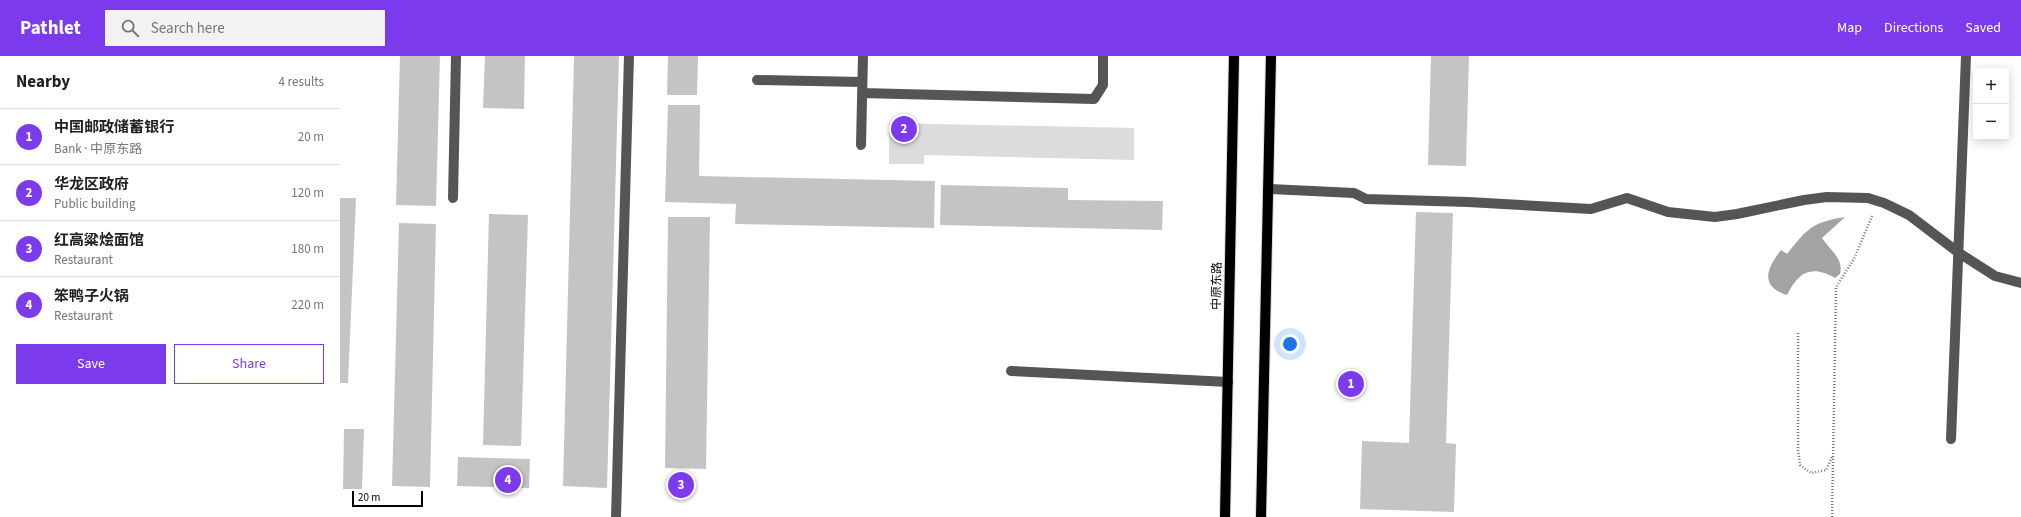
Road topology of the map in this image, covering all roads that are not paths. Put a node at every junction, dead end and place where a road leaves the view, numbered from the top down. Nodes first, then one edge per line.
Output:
1 (456, 56) edge
2 (629, 56) edge
3 (863, 56) edge
4 (1103, 56) edge
5 (1234, 56) edge
6 (1270, 56) edge
7 (1966, 56) edge
8 (757, 80) dead end
9 (862, 82) junction
10 (862, 94) junction
11 (861, 145) dead end
12 (1268, 189) junction
13 (453, 198) dead end
14 (1959, 253) junction
15 (2021, 283) edge
16 (1011, 371) dead end
17 (1228, 382) junction
18 (1951, 439) dead end
19 (616, 517) edge
20 (1225, 517) edge
21 (1261, 517) edge

1 - 13 street
2 - 19 street
3 - 9 street
4 - 10 street
5 - 17 main road, 中原东路
6 - 12 main road
7 - 14 street
8 - 9 street
9 - 10 street
10 - 11 street
12 - 14 street
12 - 21 main road
14 - 15 street
14 - 18 street
16 - 17 street
17 - 20 main road, 中原东路

